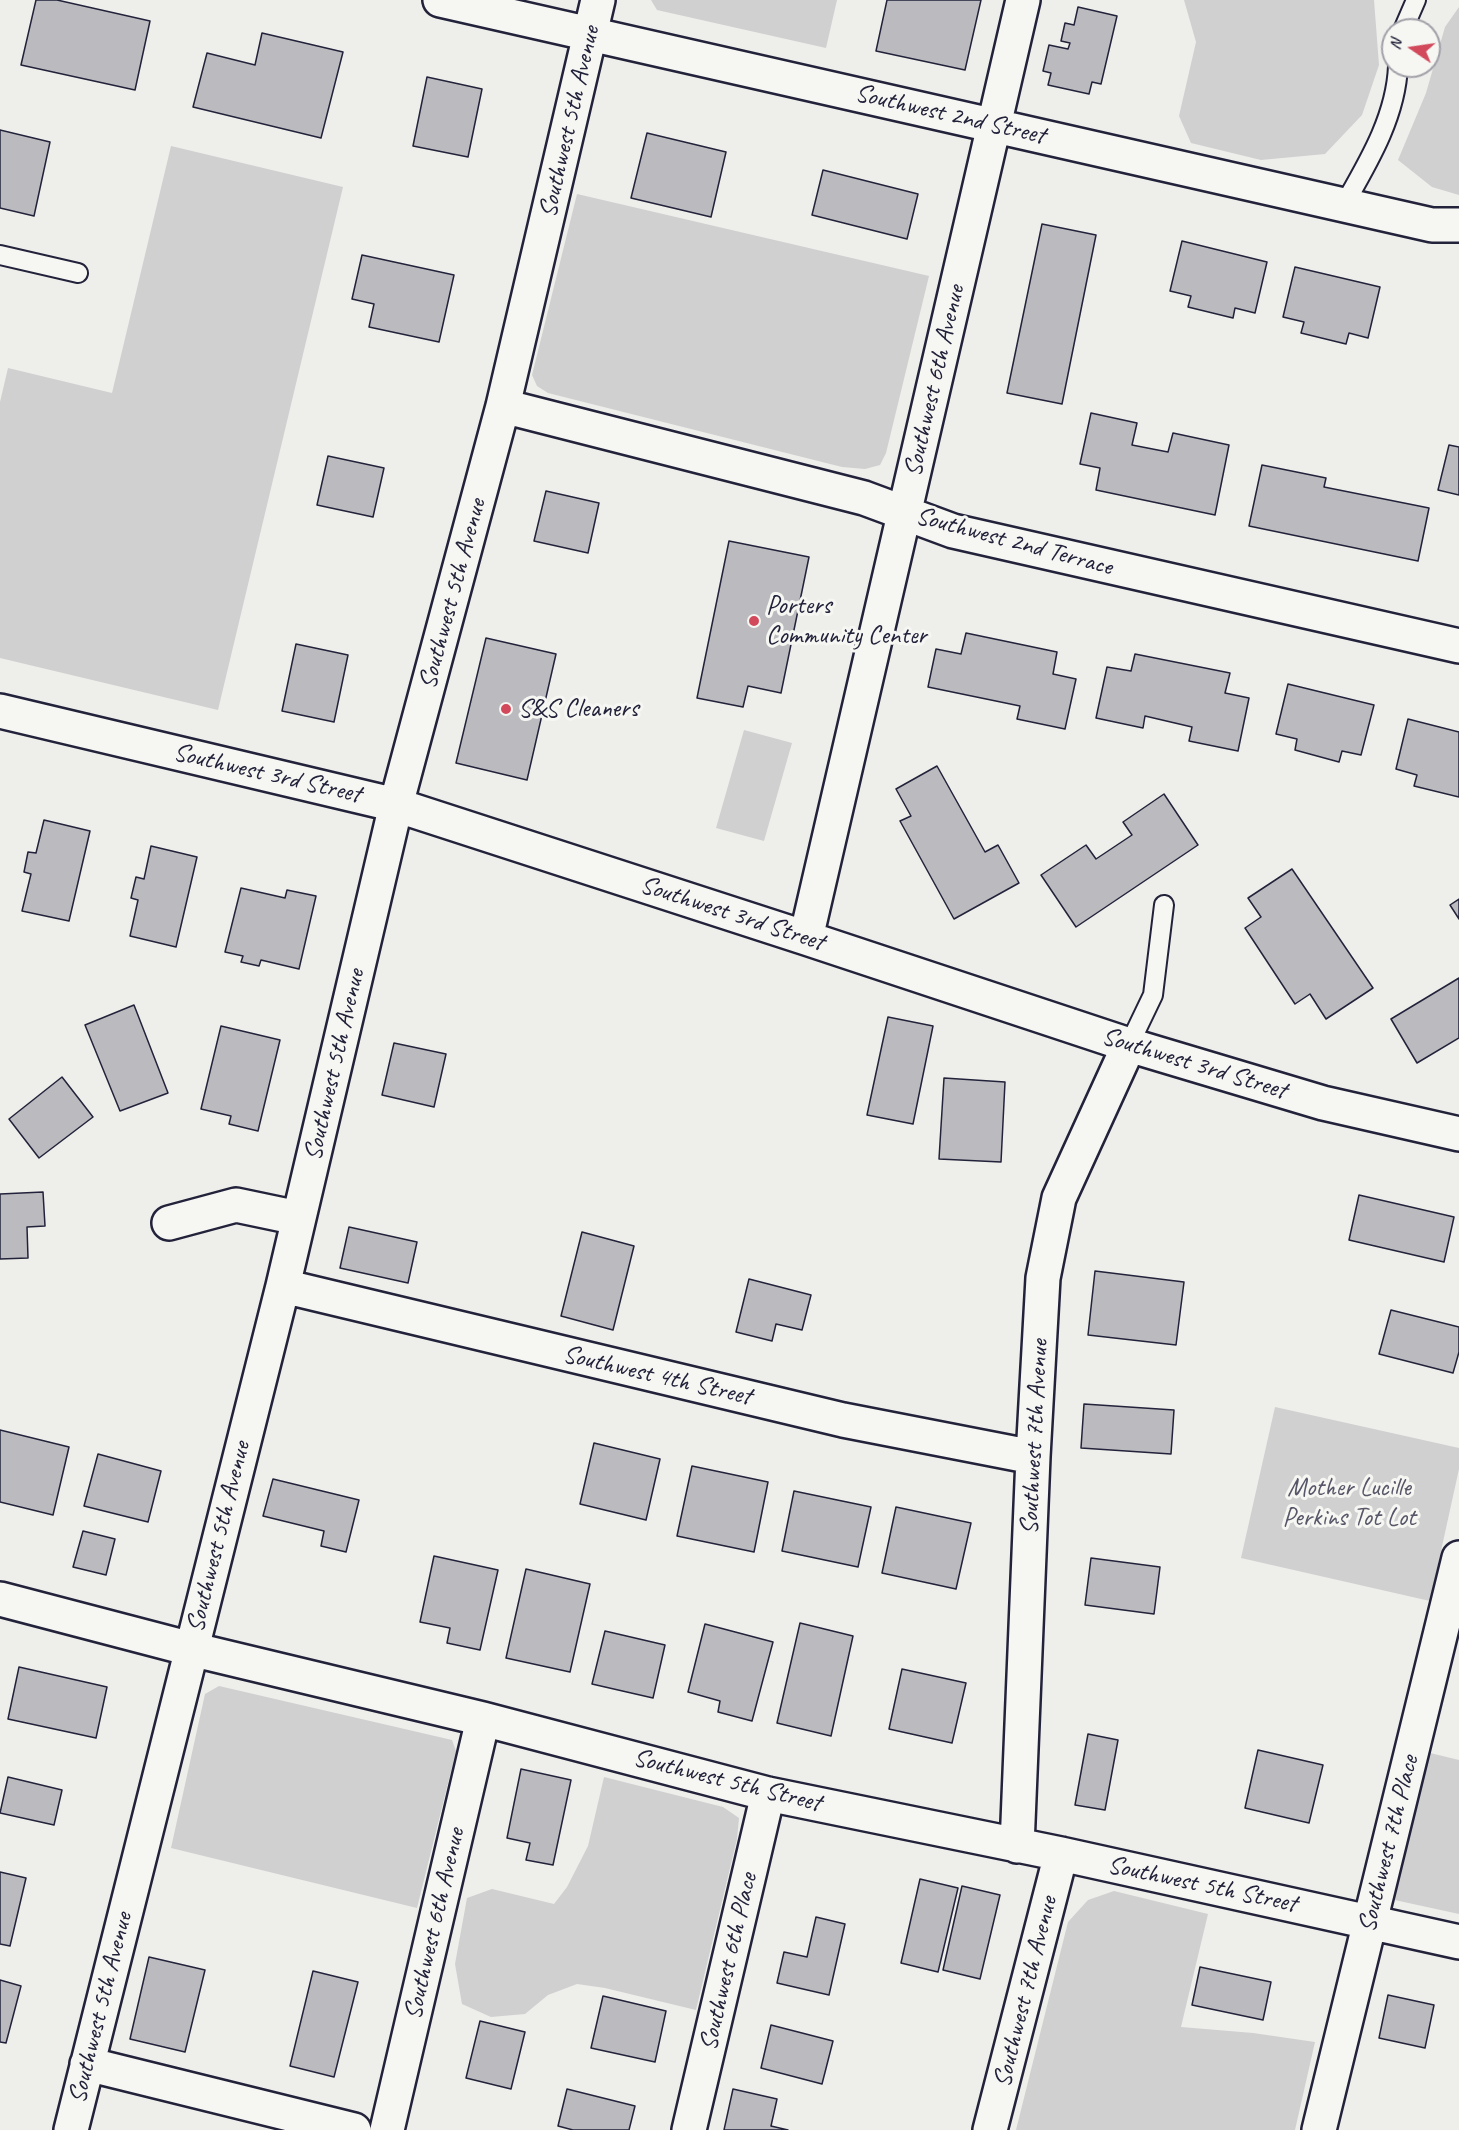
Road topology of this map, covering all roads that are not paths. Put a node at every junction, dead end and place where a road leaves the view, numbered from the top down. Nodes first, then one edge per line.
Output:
1 (440, 0) edge
2 (598, 0) edge
3 (1023, 0) edge
4 (1416, 0) edge
5 (1408, 18) edge
6 (591, 35) junction
7 (1396, 78) edge
8 (994, 125) junction
9 (1345, 203) junction
10 (1459, 225) edge
11 (0, 255) edge
12 (78, 273) dead end
13 (503, 406) junction
14 (905, 513) junction
15 (1459, 646) edge
16 (0, 711) edge
17 (396, 805) junction
18 (1164, 905) dead end
19 (806, 938) junction
20 (1129, 1045) junction
21 (1459, 1134) edge
22 (298, 1218) junction
23 (169, 1223) dead end
24 (283, 1286) junction
25 (1033, 1457) junction
26 (1459, 1558) edge
27 (0, 1599) edge
28 (191, 1649) junction
29 (483, 1719) junction
30 (768, 1794) junction
31 (1017, 1845) junction
32 (1061, 1854) junction
33 (1371, 1922) junction
34 (1459, 1942) edge
35 (87, 2064) junction
36 (71, 2130) edge
37 (354, 2130) edge
38 (387, 2130) edge
39 (689, 2130) edge
40 (990, 2130) edge
41 (1318, 2130) edge

1 - 6 street, Southwest 2nd Street
2 - 6 street, Southwest 5th Avenue
3 - 8 street, Southwest 6th Avenue
4 - 5 lane
6 - 8 street, Southwest 2nd Street
6 - 13 street, Southwest 5th Avenue
7 - 9 lane
8 - 9 street, Southwest 2nd Street
8 - 14 street, Southwest 6th Avenue
9 - 10 street, Southwest 2nd Street
11 - 12 lane
13 - 14 street, Southwest 2nd Terrace
13 - 17 street, Southwest 5th Avenue
14 - 15 street, Southwest 2nd Terrace
14 - 19 street, Southwest 6th Avenue
16 - 17 street, Southwest 3rd Street
17 - 19 street, Southwest 3rd Street
17 - 22 street, Southwest 5th Avenue
18 - 20 lane
19 - 20 street, Southwest 3rd Street
20 - 21 street, Southwest 3rd Street
20 - 25 street, Southwest 7th Avenue
22 - 23 street
22 - 24 street, Southwest 5th Avenue
24 - 25 street, Southwest 4th Street
24 - 28 street, Southwest 5th Avenue
25 - 31 street, Southwest 7th Avenue
26 - 33 street, Southwest 7th Place
27 - 28 street, Southwest 5th Street
28 - 29 street, Southwest 5th Street
28 - 35 street, Southwest 5th Avenue
29 - 30 street, Southwest 5th Street
29 - 38 street, Southwest 6th Avenue
30 - 31 street, Southwest 5th Street
30 - 39 street, Southwest 6th Place
31 - 32 street, Southwest 5th Street
32 - 33 street, Southwest 5th Street
32 - 40 street, Southwest 7th Avenue
33 - 34 street, Southwest 5th Street
33 - 41 street, Southwest 7th Place
35 - 36 street, Southwest 5th Avenue
35 - 37 street

